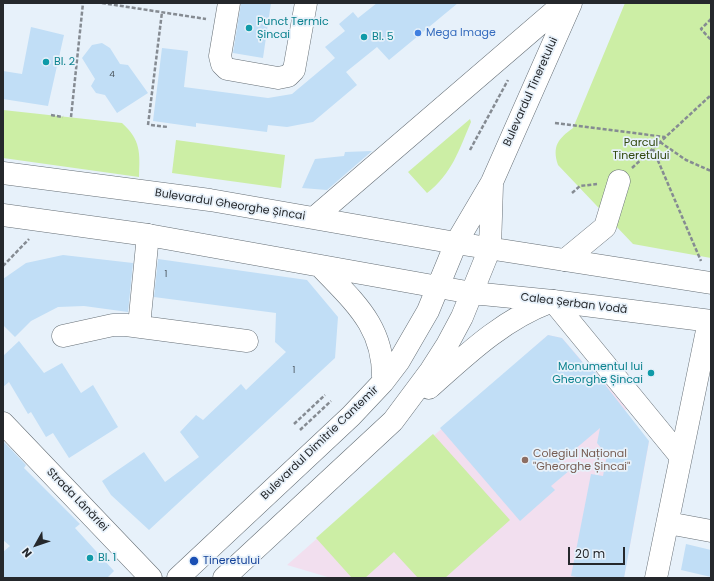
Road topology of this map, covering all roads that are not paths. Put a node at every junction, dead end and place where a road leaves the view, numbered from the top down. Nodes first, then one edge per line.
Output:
1 (306, 3) edge
2 (564, 3) edge
3 (571, 3) edge
4 (227, 12) edge
5 (3, 173) edge
6 (619, 181) road end
7 (492, 182) junction
8 (3, 215) edge
9 (314, 218) junction
10 (148, 235) junction
11 (456, 243) junction
12 (490, 248) junction
13 (565, 260) junction
14 (320, 266) junction
15 (707, 275) edge
16 (439, 287) junction
17 (472, 293) junction
18 (553, 301) junction
19 (710, 321) edge
20 (139, 326) junction
21 (63, 336) dead end
22 (247, 341) dead end
23 (383, 382) junction
24 (393, 421) junction
25 (3, 423) edge
26 (681, 456) junction
27 (668, 523) junction
28 (711, 531) edge
29 (151, 578) edge
30 (178, 578) edge
31 (224, 578) edge
32 (656, 578) edge

1 - 4 main road
2 - 9 main road
3 - 7 main road, Bulevardul Tineretului
5 - 9 main road, Bulevardul Gheorghe Șincai
6 - 13 main road
7 - 11 main road, Bulevardul Tineretului
7 - 12 main road, Bulevardul Tineretului
8 - 10 main road
9 - 11 main road, Bulevardul Gheorghe Șincai
10 - 14 main road
10 - 20 main road
11 - 12 main road
11 - 16 main road, Bulevardul Dimitrie Cantemir
12 - 13 main road
12 - 17 main road
13 - 15 main road
14 - 16 main road
14 - 23 main road
16 - 17 main road, Calea Șerban Vodă
16 - 23 main road, Bulevardul Dimitrie Cantemir
17 - 18 main road, Calea Șerban Vodă
17 - 24 main road
18 - 19 main road, Calea Șerban Vodă
18 - 24 main road
18 - 26 main road
19 - 26 main road, Calea Șerban Vodă
20 - 21 main road
20 - 22 main road
23 - 30 main road, Bulevardul Dimitrie Cantemir
24 - 31 main road
25 - 29 main road, Strada Lânăriei
26 - 27 main road, Calea Șerban Vodă
27 - 28 main road
27 - 32 main road, Calea Șerban Vodă

